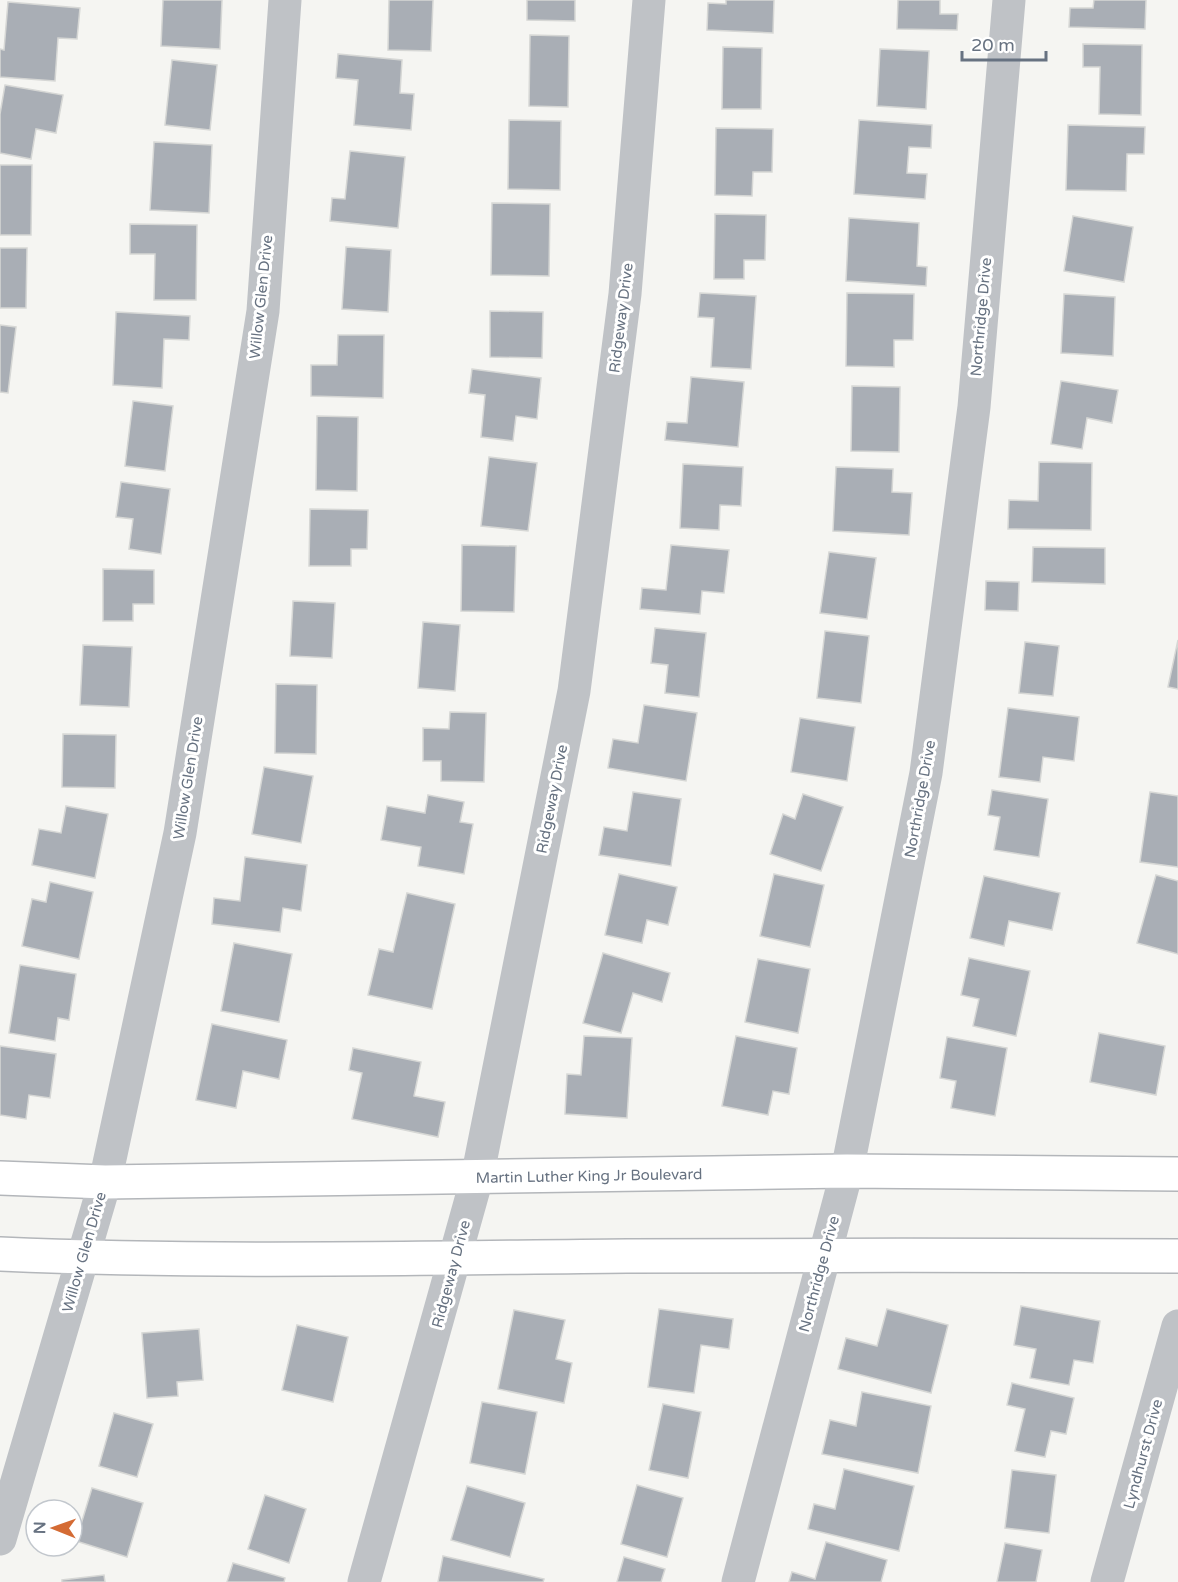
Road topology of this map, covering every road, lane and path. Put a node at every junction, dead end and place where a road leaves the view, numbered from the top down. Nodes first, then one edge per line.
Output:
1 (285, 0) edge
2 (649, 0) edge
3 (1009, 0) edge
4 (847, 1171) junction
5 (1178, 1174) edge
6 (0, 1178) edge
7 (477, 1178) junction
8 (105, 1182) junction
9 (0, 1254) edge
10 (825, 1254) junction
11 (1178, 1256) edge
12 (83, 1257) junction
13 (456, 1258) junction
14 (1178, 1326) edge
15 (0, 1539) edge
16 (364, 1582) edge
17 (738, 1582) edge
18 (1107, 1582) edge

1 - 8 street, Willow Glen Drive
2 - 7 street, Ridgeway Drive
3 - 4 street, Northridge Drive
4 - 5 main road, Martin Luther King Jr Boulevard
4 - 7 main road, Martin Luther King Jr Boulevard
4 - 10 street, Northridge Drive
6 - 8 main road, Martin Luther King Jr Boulevard
7 - 8 main road, Martin Luther King Jr Boulevard
7 - 13 street, Ridgeway Drive
8 - 12 street, Willow Glen Drive
9 - 12 main road
10 - 11 main road
10 - 13 main road
10 - 17 street, Northridge Drive
12 - 13 main road
12 - 15 street, Willow Glen Drive
13 - 16 street, Ridgeway Drive
14 - 18 street, Lyndhurst Drive

